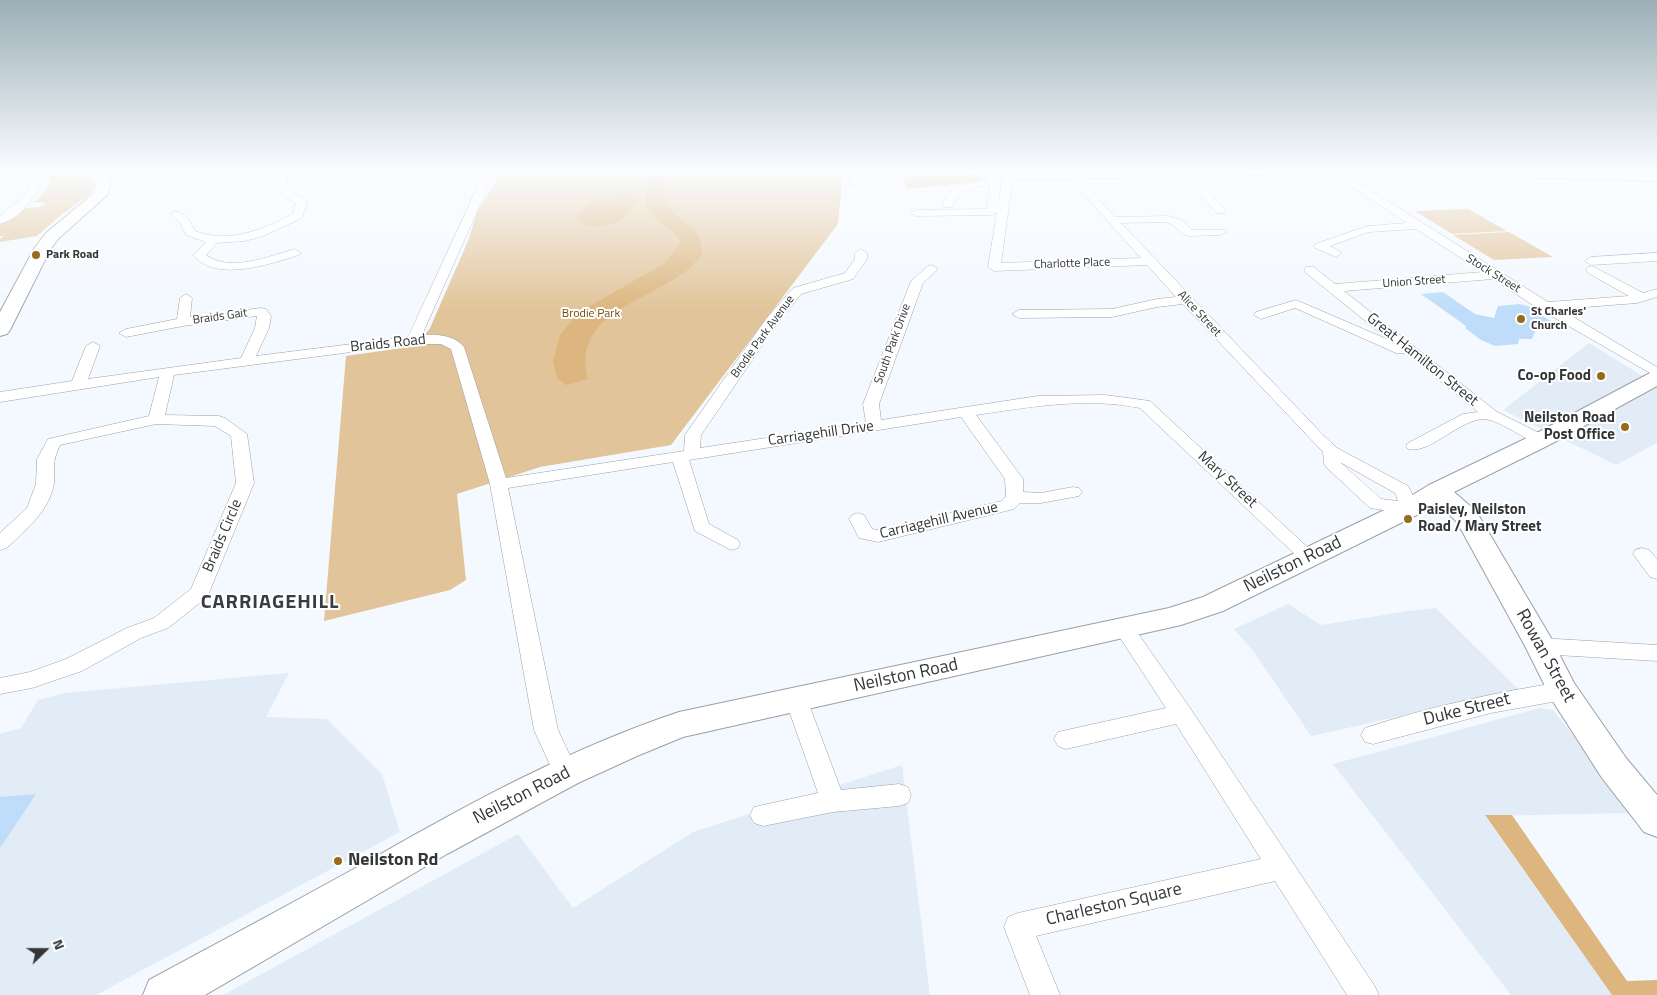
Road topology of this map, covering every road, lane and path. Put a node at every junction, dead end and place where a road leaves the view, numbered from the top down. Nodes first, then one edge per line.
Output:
1 (74, 217) edge
2 (180, 217) edge
3 (295, 217) edge
4 (469, 217) edge
5 (997, 217) edge
6 (1111, 217) edge
7 (1403, 217) edge
8 (1113, 220) junction
9 (1416, 226) junction
10 (1220, 232) dead end
11 (214, 240) junction
12 (295, 253) dead end
13 (861, 253) dead end
14 (1336, 253) dead end
15 (1657, 257) edge
16 (1150, 261) junction
17 (932, 269) dead end
18 (1310, 270) dead end
19 (1495, 275) junction
20 (1332, 288) junction
21 (1657, 293) edge
22 (186, 298) dead end
23 (1642, 298) junction
24 (1186, 300) junction
25 (1544, 306) junction
26 (1019, 314) dead end
27 (1261, 315) dead end
28 (183, 322) junction
29 (0, 330) edge
30 (126, 333) dead end
31 (413, 340) junction
32 (93, 346) dead end
33 (246, 360) junction
34 (1424, 361) junction
35 (168, 371) junction
36 (1657, 373) edge
37 (1657, 377) edge
38 (78, 385) junction
39 (0, 397) edge
40 (1145, 404) joint
41 (966, 412) junction
42 (1492, 415) junction
43 (156, 419) junction
44 (874, 426) junction
45 (1541, 440) junction
46 (1414, 446) dead end
47 (1330, 451) junction
48 (686, 454) junction
49 (499, 484) junction
50 (1438, 490) junction
51 (1073, 492) dead end
52 (1015, 497) junction
53 (1410, 508) junction
54 (858, 519) dead end
55 (0, 544) edge
56 (731, 544) dead end
57 (1642, 554) dead end
58 (1308, 556) junction
59 (1657, 572) edge
60 (1123, 627) junction
61 (1540, 646) junction
62 (1657, 653) edge
63 (0, 686) edge
64 (1563, 691) junction
65 (796, 699) junction
66 (1182, 714) junction
67 (1373, 735) dead end
68 (1066, 739) dead end
69 (566, 773) junction
70 (899, 795) dead end
71 (833, 800) junction
72 (762, 815) dead end
73 (1657, 821) edge
74 (1281, 867) junction
75 (164, 995) edge
76 (1045, 995) edge
77 (1364, 995) edge

1 - 29 street
2 - 11 street
3 - 11 street
4 - 31 street
5 - 16 street, Charlotte Place
6 - 8 street, Alice Street
7 - 9 street, Stock Street
8 - 10 street
8 - 16 street, Alice Street
9 - 14 street
9 - 19 street, Stock Street
11 - 12 street
13 - 48 street, Brodie Park Avenue
15 - 23 street
16 - 24 street, Alice Street
17 - 44 street, South Park Drive
18 - 20 street, Great Hamilton Street
19 - 20 street, Union Street
19 - 25 street, Stock Street
20 - 34 street, Great Hamilton Street
21 - 23 street
22 - 28 street
23 - 25 street
24 - 26 street
24 - 47 street, Alice Street
25 - 36 street, Stock Street
27 - 34 street
28 - 30 street, Braids Gait
28 - 33 street, Braids Gait
31 - 33 street, Braids Road
31 - 49 street, Braids Road
32 - 38 street
33 - 35 street, Braids Road
34 - 42 street, Great Hamilton Street
35 - 38 street, Braids Road
35 - 43 street
37 - 45 street, Neilston Road
38 - 39 street, Braids Road
40 - 41 street, Carriagehill Drive
40 - 58 street, Mary Street
41 - 44 street, Carriagehill Drive
41 - 52 street, Carriagehill Avenue
42 - 45 street, Great Hamilton Street
42 - 46 street
43 - 55 street, Braids Circle
43 - 63 street, Braids Circle
44 - 48 street, Carriagehill Drive
45 - 50 street, Neilston Road
47 - 53 street, Alice Street
47 - 53 street, Alice Street
48 - 49 street, Carriagehill Drive
48 - 56 street
49 - 69 street, Braids Road
50 - 53 street, Neilston Road
50 - 61 street, Rowan Street
51 - 52 street
52 - 54 street, Carriagehill Avenue
53 - 58 street, Neilston Road
57 - 59 street
58 - 60 street, Neilston Road
60 - 65 street, Neilston Road
60 - 66 street
61 - 62 street
61 - 64 street, Rowan Street
64 - 67 street, Duke Street
64 - 73 street, Rowan Street
65 - 69 street, Neilston Road
65 - 71 street
66 - 68 street
66 - 74 street
69 - 75 street, Neilston Road
70 - 71 street
71 - 72 street
74 - 76 street, Charleston Square
74 - 77 street

